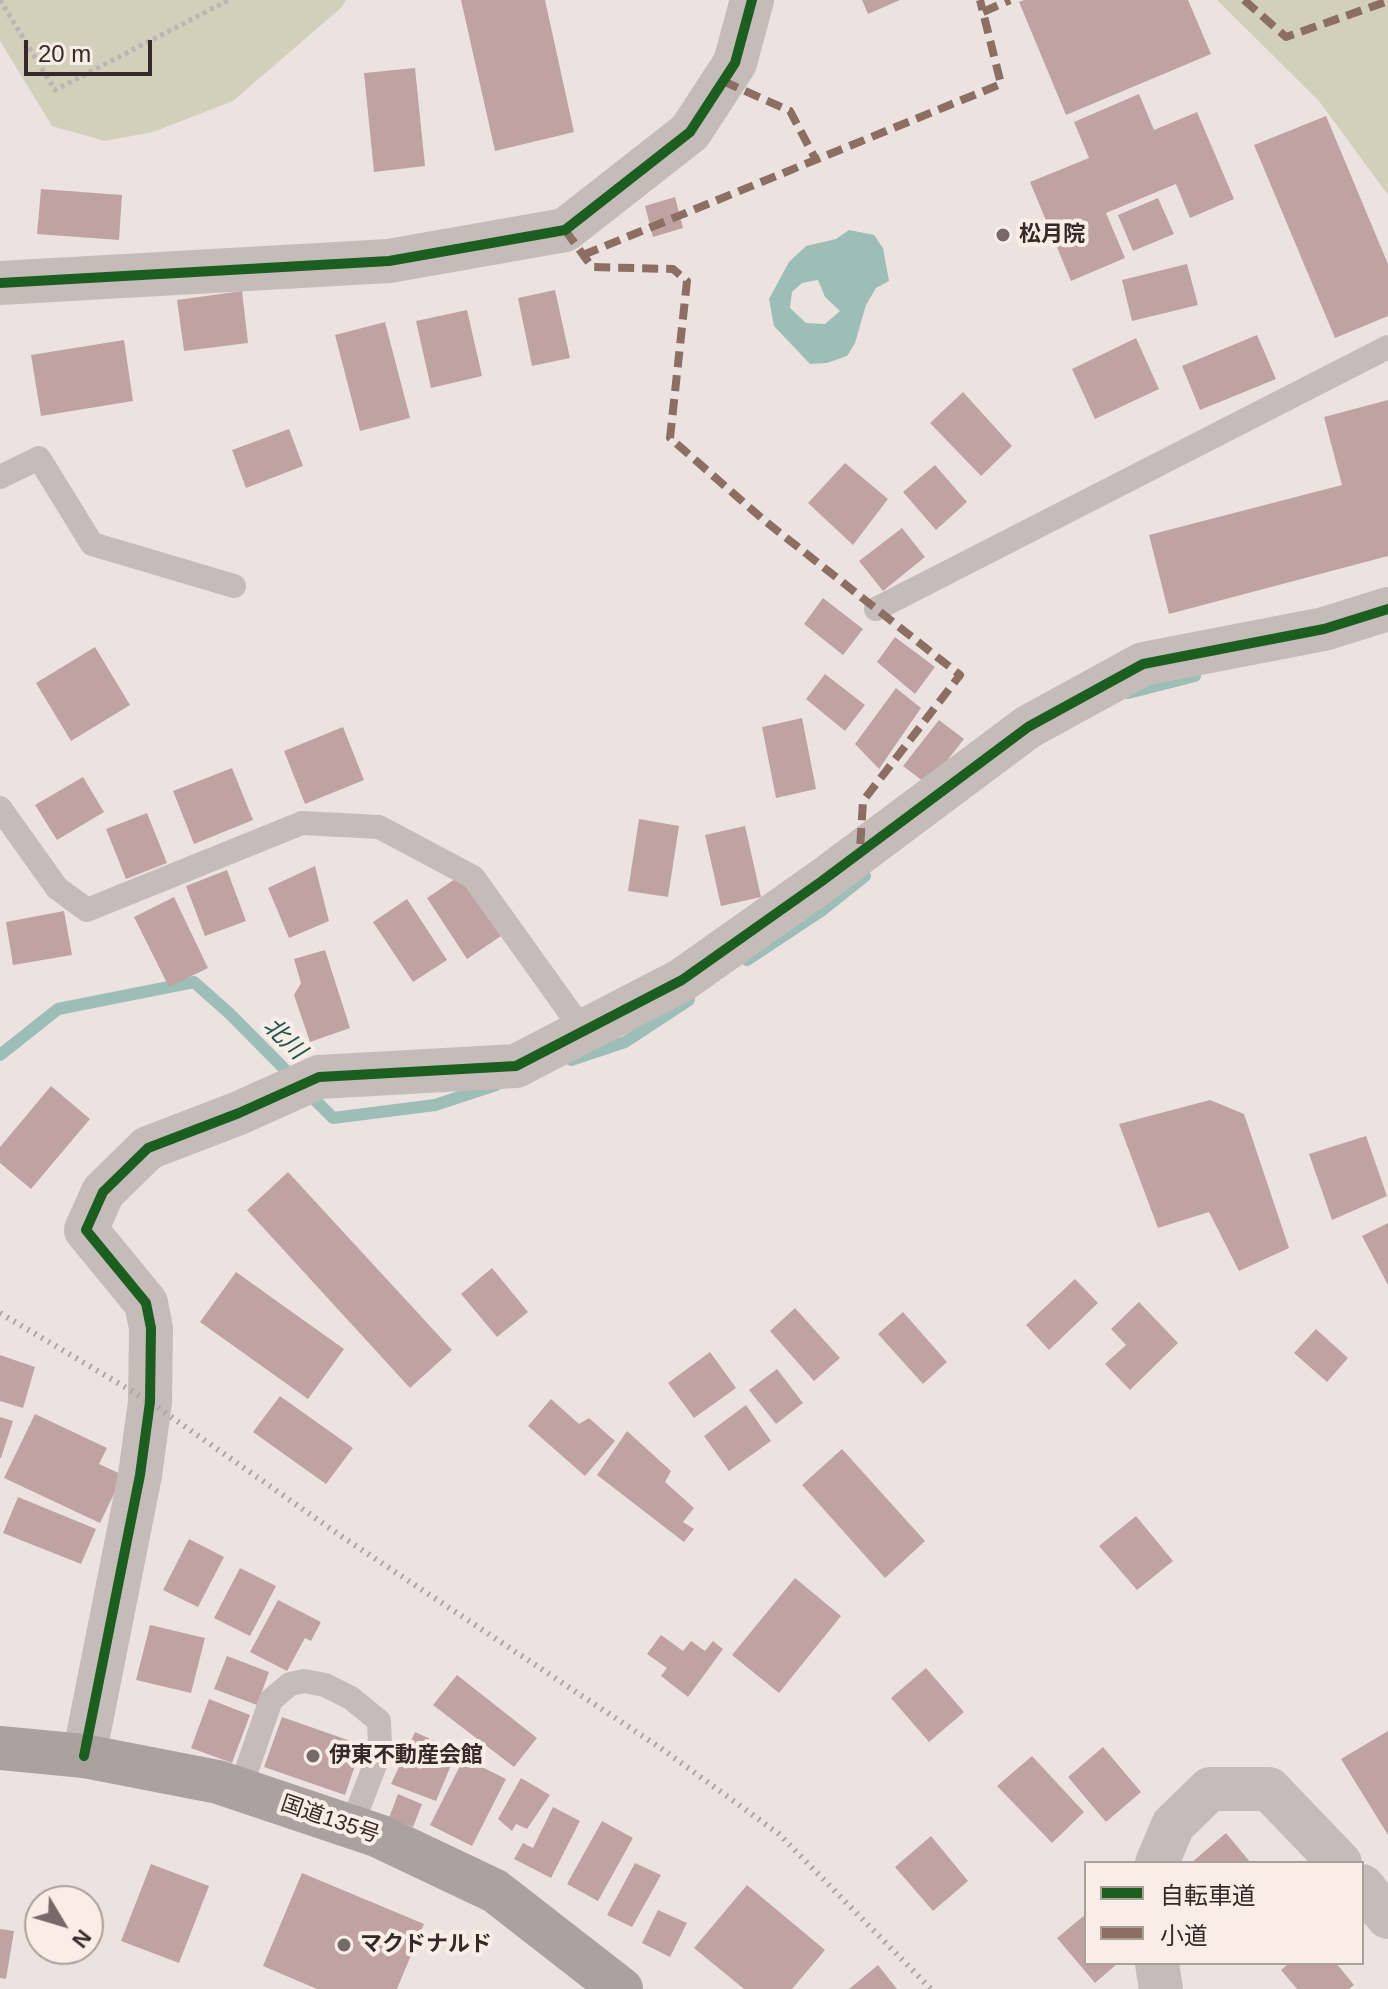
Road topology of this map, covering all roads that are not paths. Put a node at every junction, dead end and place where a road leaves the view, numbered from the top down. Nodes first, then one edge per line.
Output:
1 (752, 0) edge
2 (0, 283) edge
3 (1388, 347) edge
4 (0, 477) edge
5 (234, 586) dead end
6 (876, 609) dead end
7 (1388, 609) edge
8 (0, 808) edge
9 (584, 1032) junction
10 (0, 1748) edge
11 (84, 1756) junction
12 (240, 1789) junction
13 (351, 1827) junction
14 (1158, 1861) edge
15 (1338, 1861) edge
16 (1364, 1888) edge
17 (1388, 1917) edge
18 (1157, 1965) edge
19 (621, 1989) edge
20 (1161, 1989) edge

1 - 2 street
3 - 6 lane
4 - 5 lane
7 - 9 street
8 - 9 lane
9 - 11 street
10 - 11 highway, 国道135号
11 - 12 highway, 国道135号
12 - 13 highway, 国道135号
12 - 13 lane
13 - 19 highway, 国道135号
14 - 15 street
16 - 17 street
18 - 20 street

